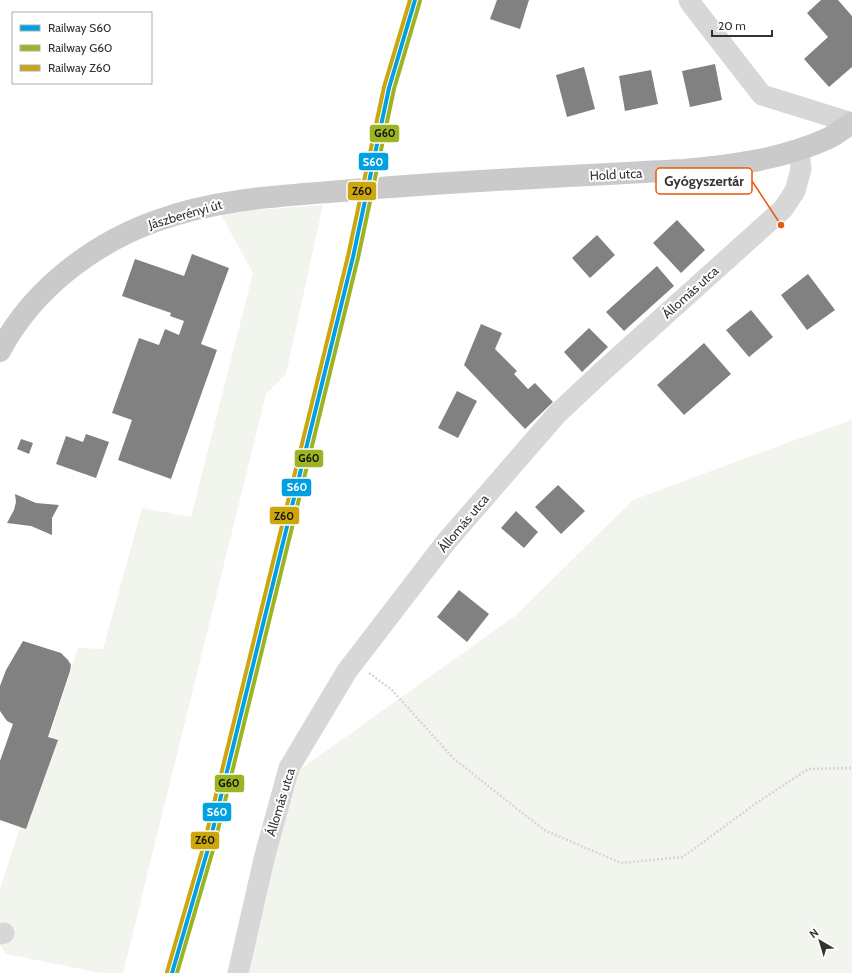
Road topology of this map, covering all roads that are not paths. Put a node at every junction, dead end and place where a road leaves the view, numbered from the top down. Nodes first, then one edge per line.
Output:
1 (689, 0) edge
2 (852, 123) edge
3 (800, 150) junction
4 (419, 184) joint
5 (0, 351) edge
6 (238, 973) edge

1 - 2 street
2 - 3 main road, Hold utca
3 - 4 main road, Hold utca
3 - 6 street, Állomás utca
4 - 5 main road, Jászberényi út

